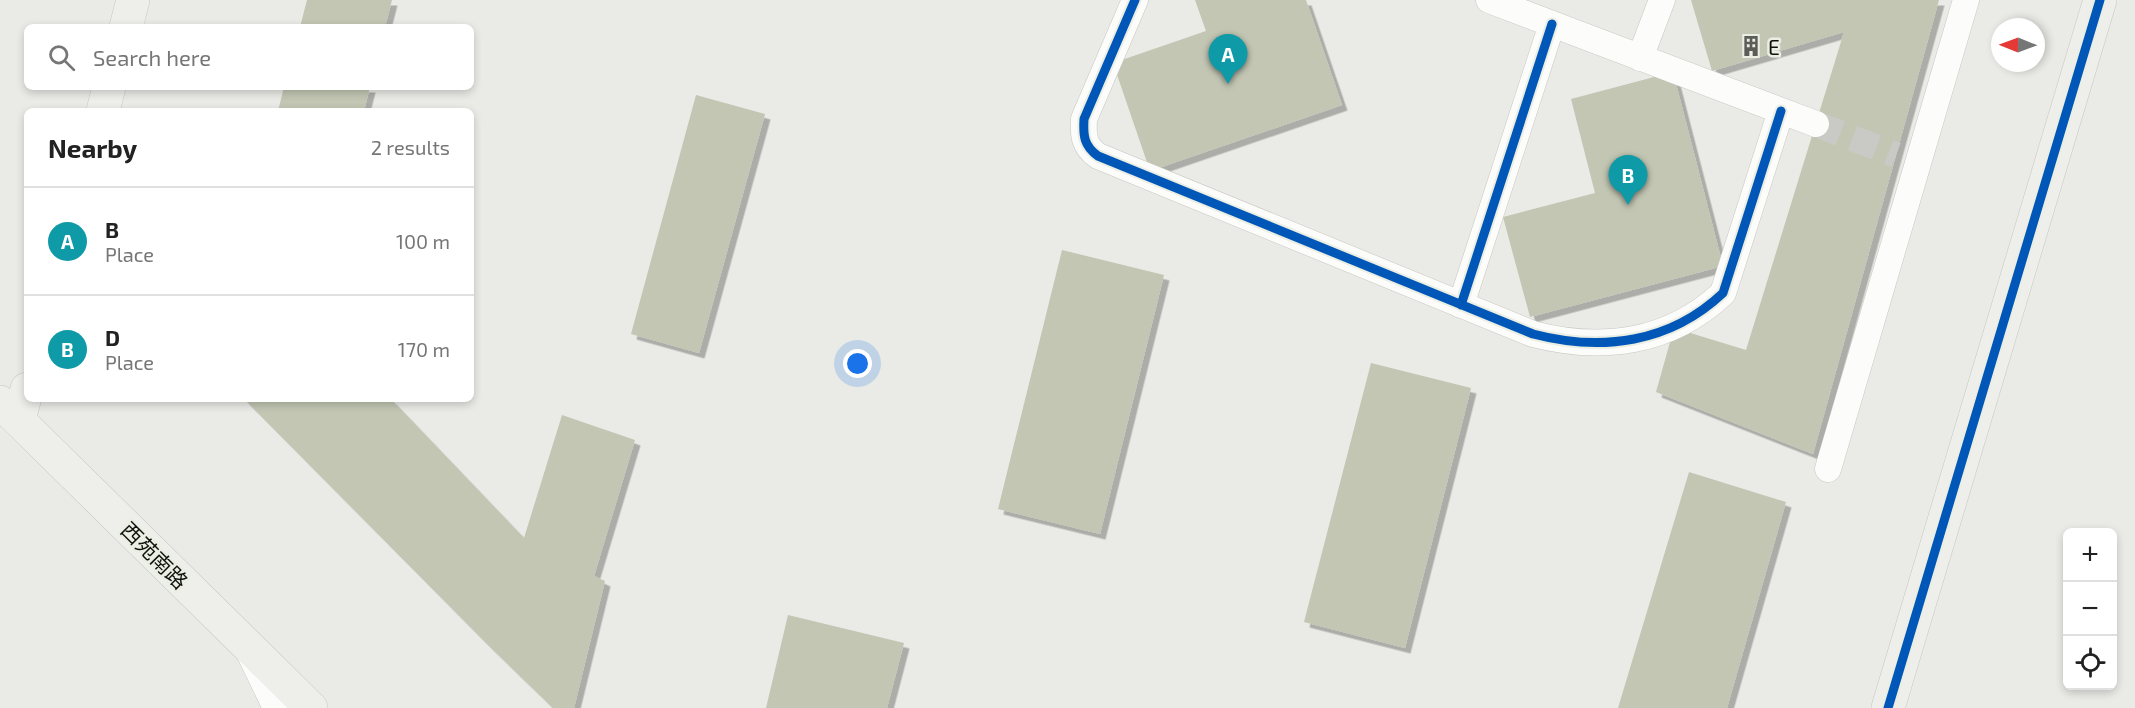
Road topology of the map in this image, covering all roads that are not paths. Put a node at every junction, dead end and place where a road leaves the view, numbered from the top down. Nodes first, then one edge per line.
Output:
1 (133, 0) edge
2 (1135, 0) edge
3 (1490, 0) edge
4 (1662, 0) edge
5 (1966, 0) edge
6 (2100, 0) edge
7 (1531, 10) edge
8 (127, 24) edge
9 (1640, 58) junction
10 (108, 90) edge
11 (104, 108) edge
12 (1781, 111) junction
13 (1816, 124) tunnel mouth
14 (1461, 305) junction
15 (15, 403) edge
16 (1828, 469) dead end
17 (245, 644) junction
18 (276, 708) edge
19 (310, 708) edge
20 (1888, 708) edge

1 - 8 street
2 - 14 street
3 - 7 street
4 - 9 street
5 - 16 street
6 - 20 street
7 - 9 street
7 - 14 street
9 - 12 street
10 - 11 street
12 - 13 street
12 - 14 street
15 - 17 street, 西苑南路
17 - 18 street
17 - 19 street, 西苑南路

